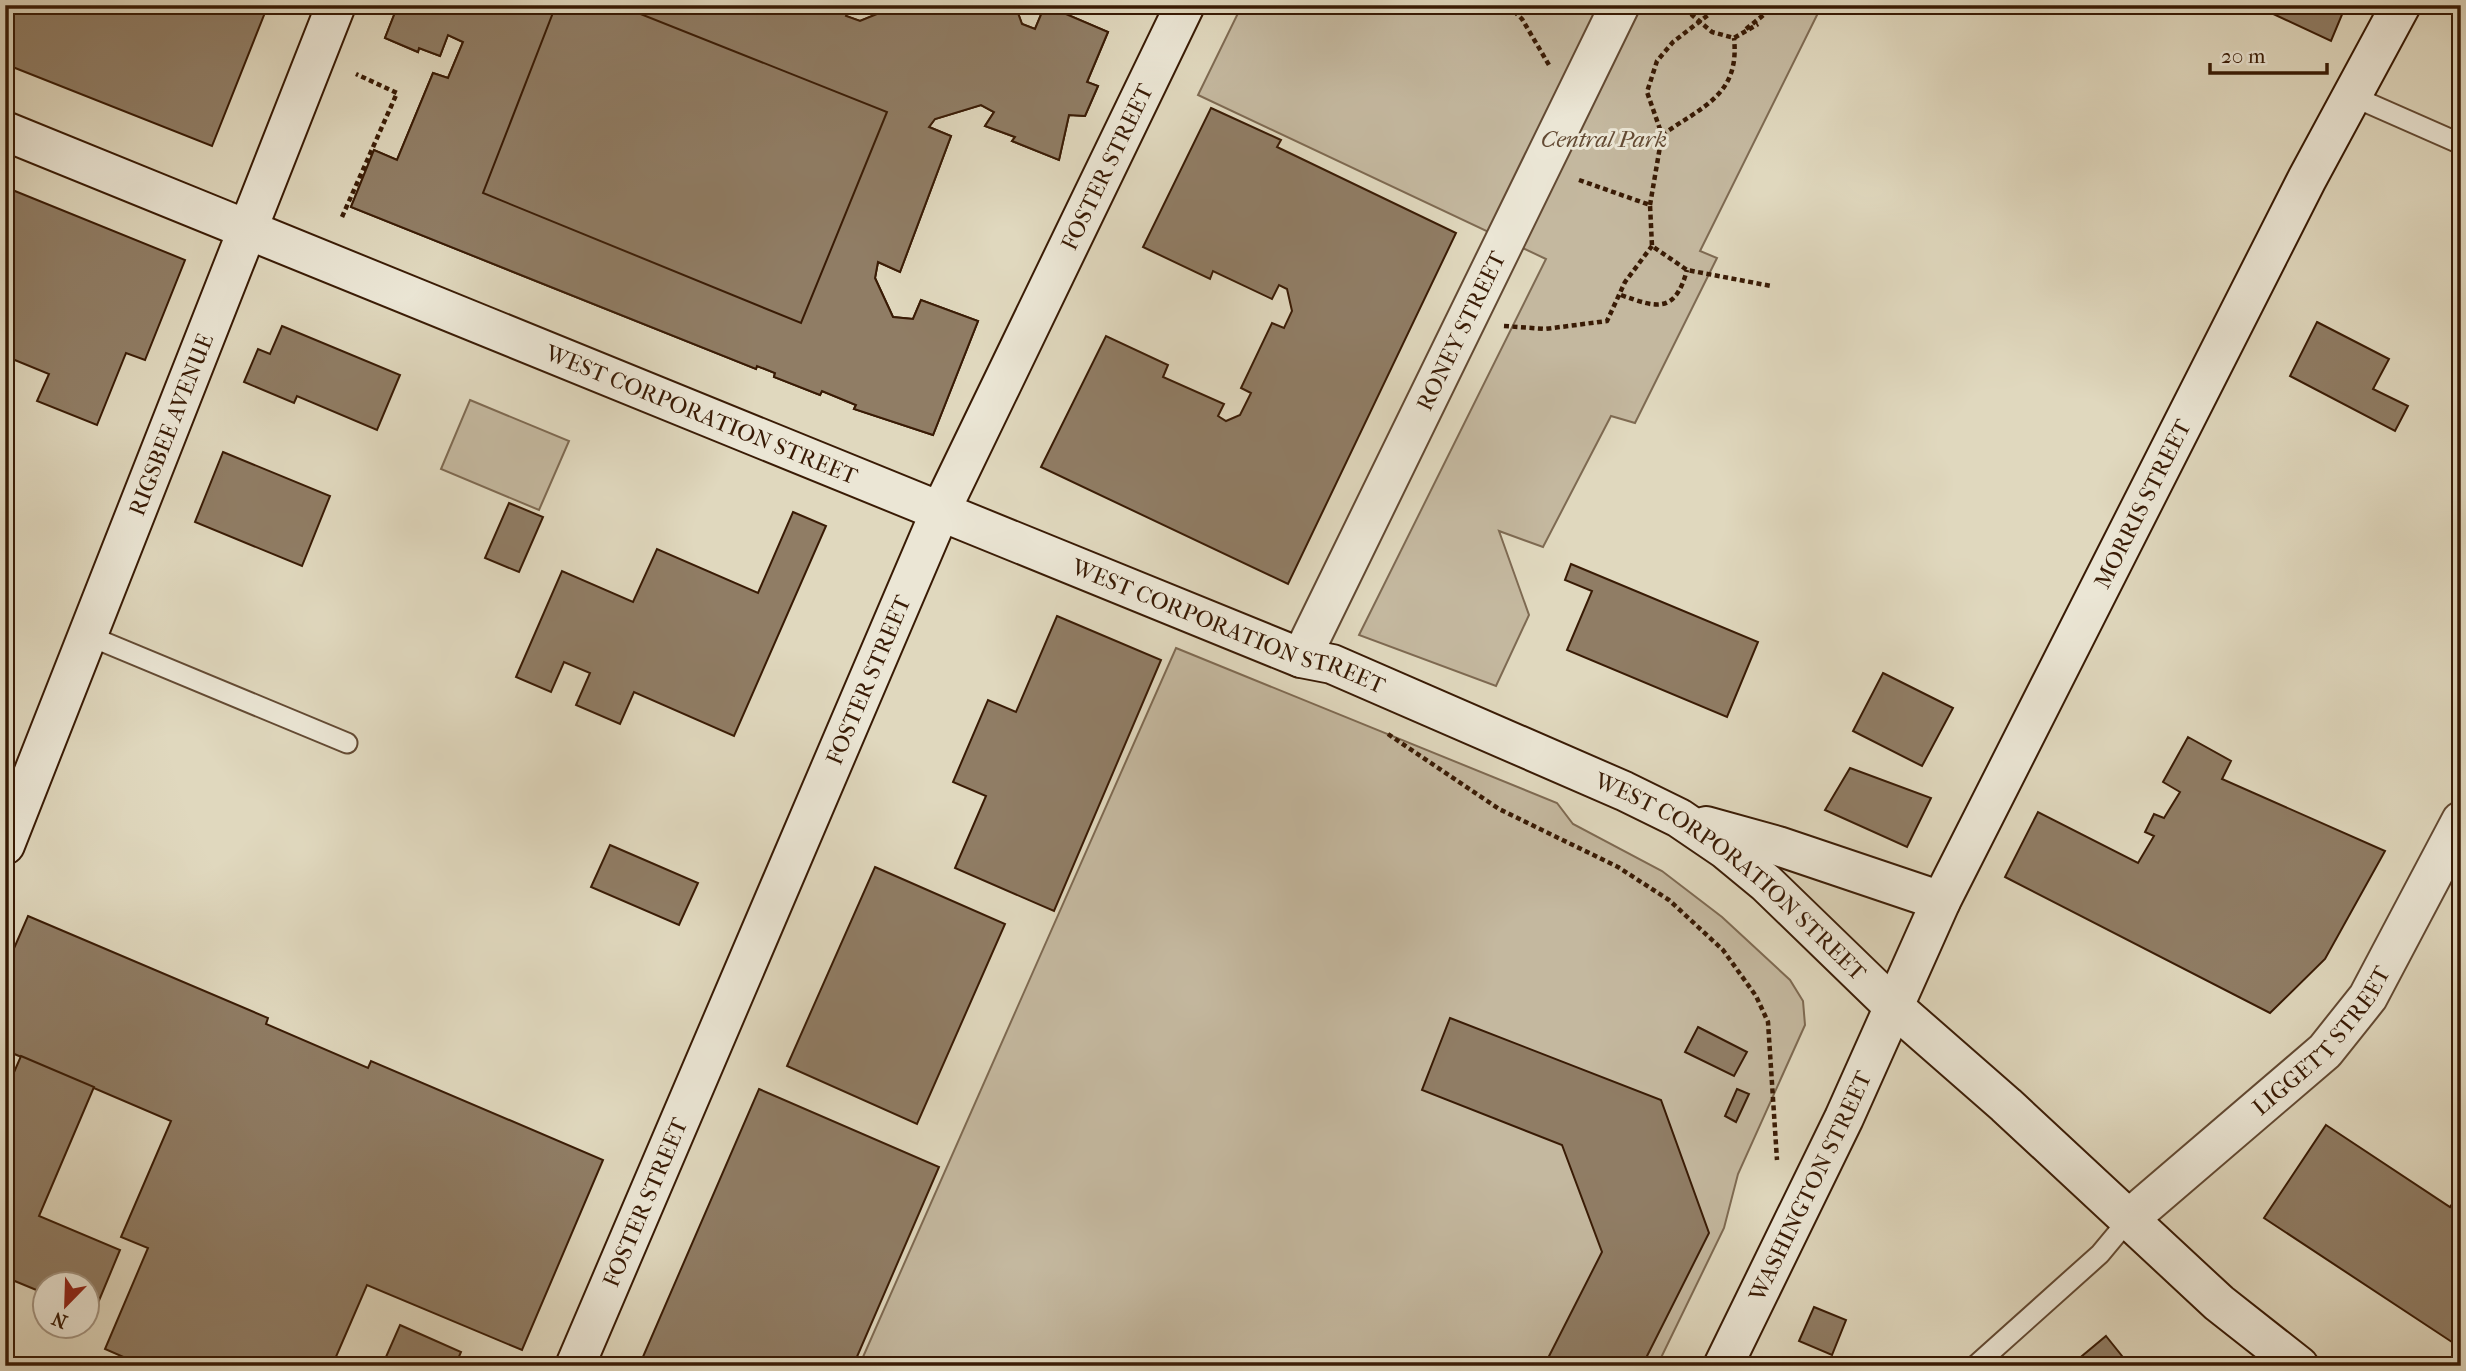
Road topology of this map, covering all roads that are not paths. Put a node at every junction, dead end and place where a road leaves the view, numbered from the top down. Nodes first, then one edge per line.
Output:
1 (336, 5) edge
2 (1185, 5) edge
3 (1620, 5) edge
4 (2402, 5) edge
5 (2352, 96) junction
6 (5, 131) edge
7 (2461, 144) edge
8 (247, 229) junction
9 (940, 512) junction
10 (87, 635) junction
11 (1301, 658) junction
12 (347, 743) dead end
13 (1679, 818) junction
14 (2461, 821) edge
15 (5, 845) edge
16 (1941, 901) junction
17 (1894, 1007) junction
18 (2130, 1219) junction
19 (575, 1366) edge
20 (1723, 1366) edge
21 (1975, 1366) edge
22 (2298, 1366) edge

1 - 8 street, RIGSBEE AVENUE
2 - 9 street, FOSTER STREET
3 - 11 street, RONEY STREET
4 - 5 street, MORRIS STREET
5 - 7 lane
5 - 16 street, MORRIS STREET
6 - 8 street, WEST CORPORATION STREET
8 - 9 street, WEST CORPORATION STREET
8 - 10 street, RIGSBEE AVENUE
9 - 11 street, WEST CORPORATION STREET
9 - 19 street, FOSTER STREET
10 - 12 lane
10 - 15 street, RIGSBEE AVENUE
11 - 13 street, WEST CORPORATION STREET
13 - 16 street
13 - 17 street, WEST CORPORATION STREET
14 - 18 street, LIGGETT STREET
16 - 17 street, MORRIS STREET
17 - 18 street, WEST CORPORATION STREET
17 - 20 street, WASHINGTON STREET
18 - 21 lane
18 - 22 street, WEST CORPORATION STREET

